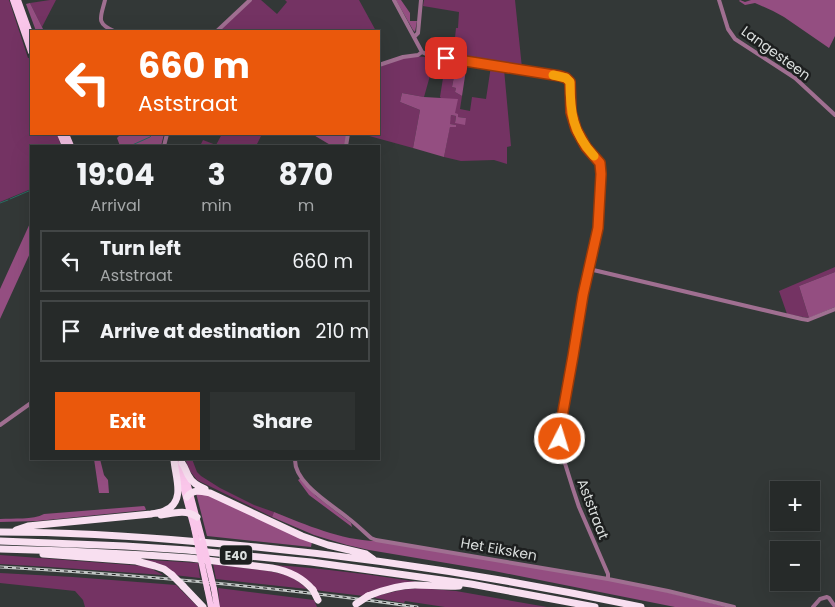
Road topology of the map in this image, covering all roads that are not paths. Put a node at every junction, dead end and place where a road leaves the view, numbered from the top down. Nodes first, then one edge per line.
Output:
1 (13, 0) edge
2 (18, 0) edge
3 (105, 0) edge
4 (250, 0) edge
5 (394, 0) edge
6 (421, 0) edge
7 (719, 0) edge
8 (112, 30) edge
9 (218, 30) edge
10 (30, 33) edge
11 (414, 37) junction
12 (30, 49) edge
13 (422, 52) junction
14 (380, 66) edge
15 (835, 115) edge
16 (589, 269) junction
17 (835, 309) edge
18 (30, 403) edge
19 (0, 425) edge
20 (178, 460) edge
21 (295, 460) edge
22 (210, 493) junction
23 (189, 495) junction
24 (151, 514) junction
25 (194, 515) junction
26 (0, 532) edge
27 (9, 532) junction
28 (0, 541) edge
29 (0, 550) edge
30 (376, 560) junction
31 (608, 579) junction
32 (471, 584) junction
33 (210, 588) junction
34 (319, 604) edge
35 (834, 605) edge
36 (354, 606) edge
37 (203, 607) edge
38 (211, 607) edge
39 (217, 607) edge
40 (595, 607) edge
41 (641, 607) edge
42 (734, 607) edge
43 (813, 607) edge
44 (828, 607) edge

1 - 12 highway
2 - 10 highway
3 - 8 street
4 - 9 street
5 - 11 street
6 - 11 street
7 - 15 street, Langesteen
11 - 13 street
13 - 14 street
13 - 16 street, Aststraat
16 - 17 street
16 - 31 street, Aststraat
18 - 19 street
20 - 22 highway
20 - 23 highway
20 - 24 highway
21 - 31 street, Het Eiksken
22 - 23 highway
22 - 30 highway
23 - 25 highway
24 - 25 highway
24 - 27 highway
25 - 33 highway, bridge
26 - 27 highway, E40
27 - 30 highway, E40
28 - 32 highway, E40
29 - 34 highway, bridge
29 - 37 highway, bridge
30 - 41 highway, E40
31 - 42 street, Het Eiksken
32 - 36 highway, bridge
32 - 40 highway, E40
33 - 38 highway
33 - 39 highway
35 - 43 street
35 - 44 street

